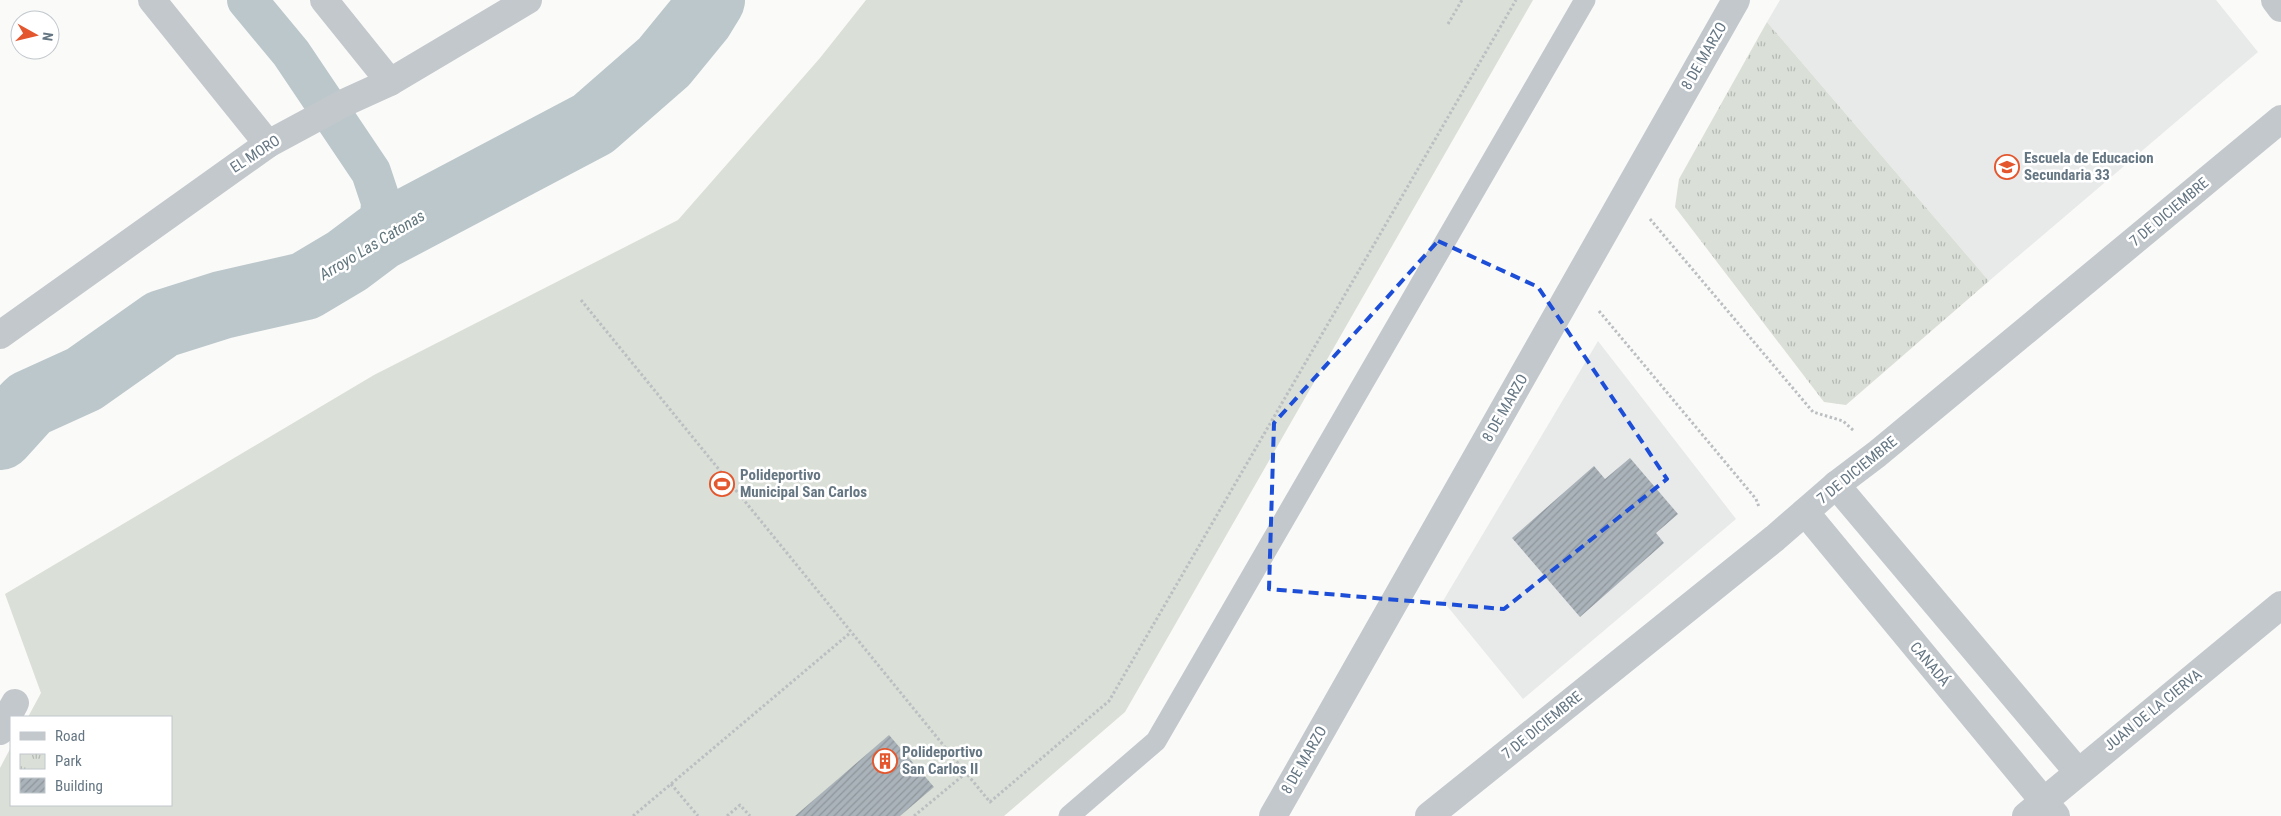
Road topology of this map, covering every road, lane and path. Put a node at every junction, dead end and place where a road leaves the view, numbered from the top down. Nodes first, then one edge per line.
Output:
1 (152, 0) edge
2 (324, 0) edge
3 (528, 0) edge
4 (1462, 0) edge
5 (1516, 0) edge
6 (1585, 0) edge
7 (1736, 0) edge
8 (2275, 0) edge
9 (2281, 8) edge
10 (1448, 24) dead end
11 (390, 82) junction
12 (2281, 119) edge
13 (268, 144) junction
14 (1627, 192) junction
15 (1576, 283) junction
16 (580, 300) dead end
17 (0, 335) edge
18 (1877, 454) junction
19 (1836, 485) junction
20 (1805, 512) junction
21 (1775, 538) junction
22 (2281, 605) edge
23 (850, 633) junction
24 (15, 703) dead end
25 (0, 731) edge
26 (2078, 772) junction
27 (966, 773) junction
28 (670, 784) junction
29 (2042, 811) edge
30 (633, 816) edge
31 (698, 816) edge
32 (727, 816) edge
33 (750, 816) edge
34 (914, 816) edge
35 (1069, 816) edge
36 (1273, 816) edge
37 (1429, 816) edge

1 - 13 street
2 - 11 street
3 - 11 street, EL MORO
4 - 10 path
5 - 27 path
6 - 35 lane
7 - 14 street, 8 DE MARZO
8 - 9 street
11 - 13 street, EL MORO
12 - 18 street, 7 DE DICIEMBRE
13 - 17 street, EL MORO
14 - 15 street, 8 DE MARZO
14 - 18 path
15 - 21 path
15 - 36 street, 8 DE MARZO
16 - 23 path
18 - 19 street, 7 DE DICIEMBRE
19 - 20 street, 7 DE DICIEMBRE
19 - 26 street
20 - 21 street, 7 DE DICIEMBRE
20 - 29 street, CANADÁ
21 - 37 street, 7 DE DICIEMBRE
22 - 26 street, JUAN DE LA CIERVA
23 - 27 path
23 - 28 path
24 - 25 street
26 - 29 street, JUAN DE LA CIERVA
27 - 34 path
28 - 30 path
28 - 31 path
32 - 33 path

